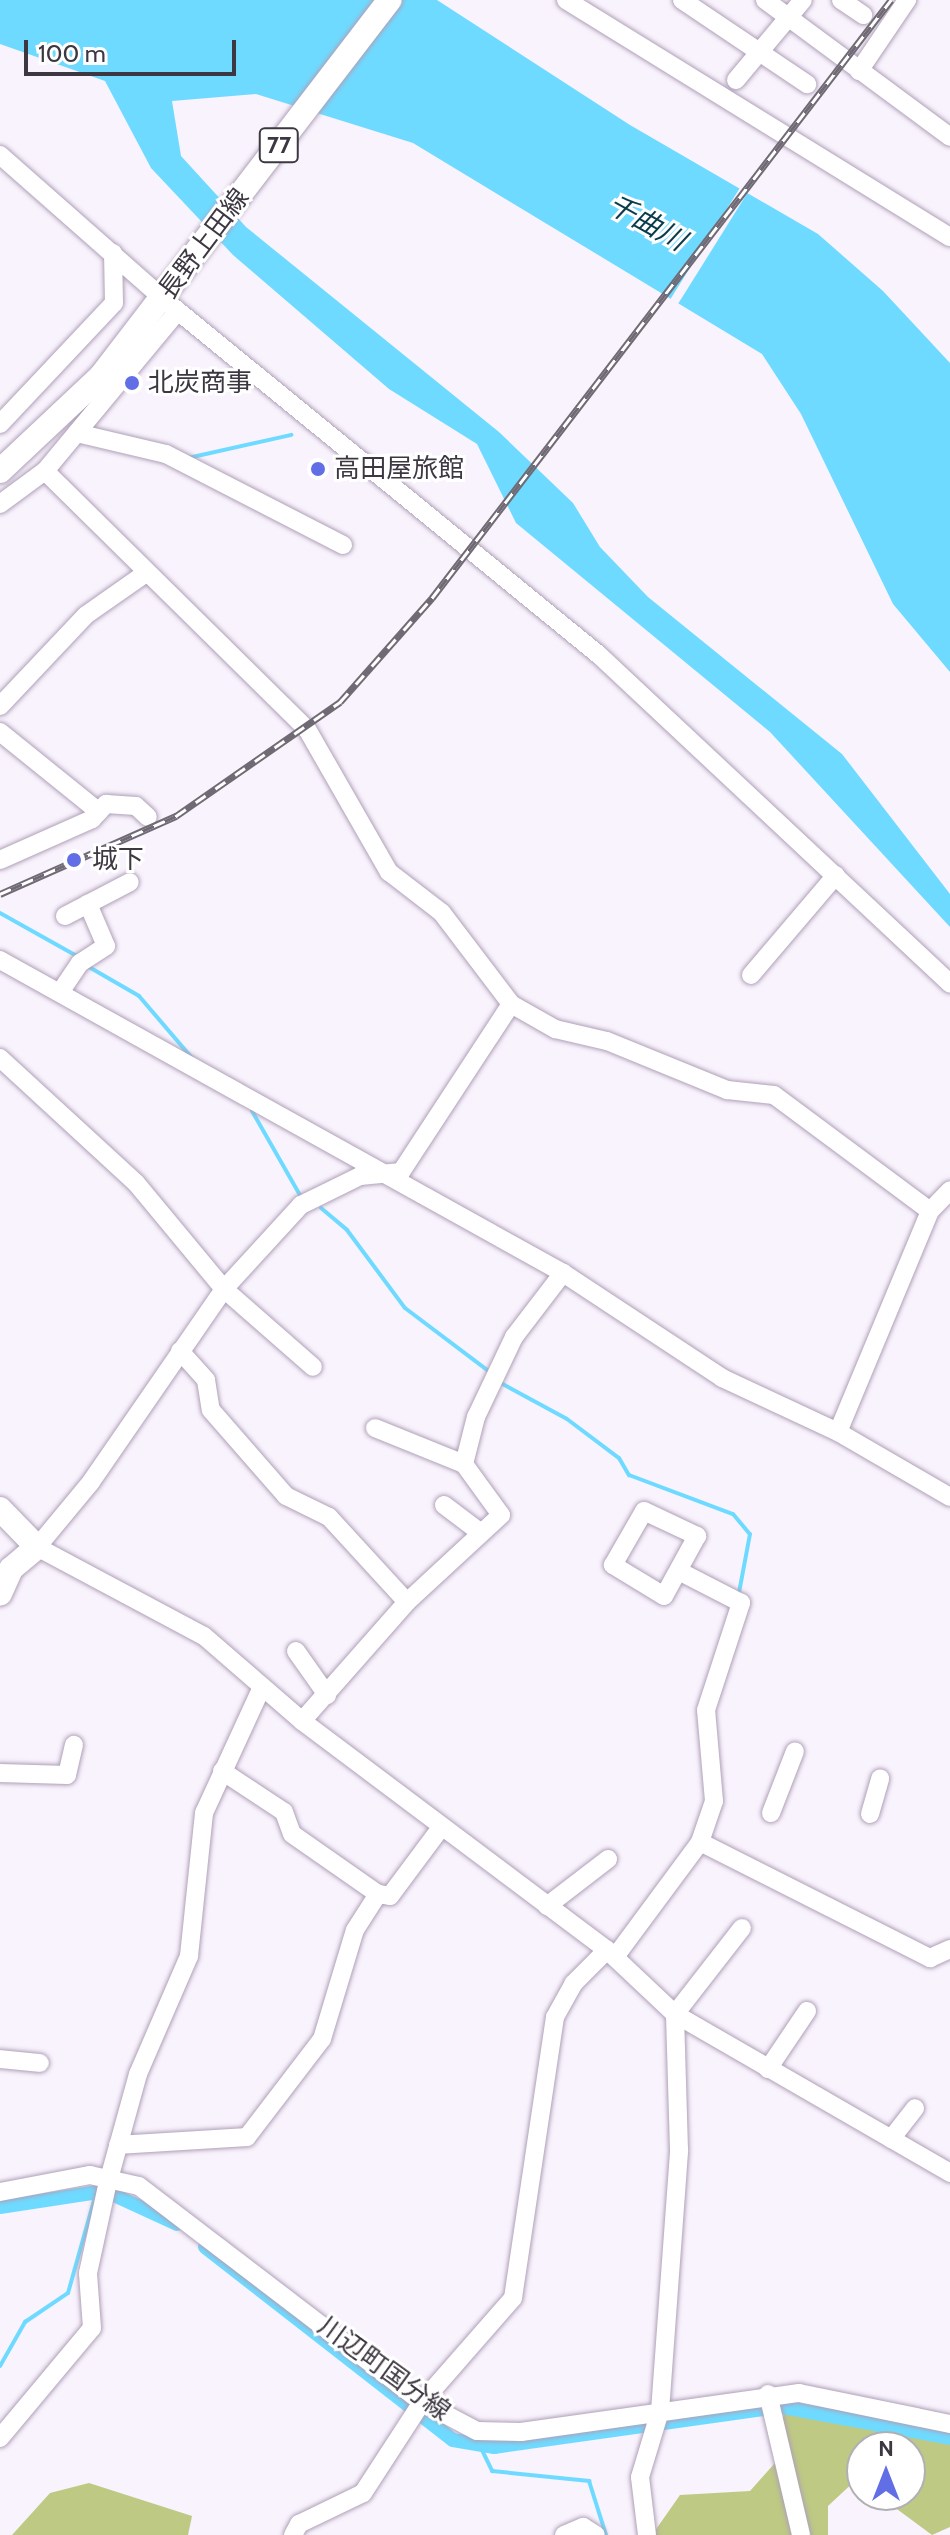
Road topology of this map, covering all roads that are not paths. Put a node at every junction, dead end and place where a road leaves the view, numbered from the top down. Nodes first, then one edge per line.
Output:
1 (390, 0) edge
2 (566, 0) edge
3 (682, 0) edge
4 (765, 0) edge
5 (803, 0) edge
6 (841, 0) edge
7 (907, 0) edge
8 (863, 15) dead end
9 (789, 17) junction
10 (760, 51) junction
11 (859, 71) junction
12 (736, 80) dead end
13 (807, 84) dead end
14 (950, 137) edge
15 (0, 155) edge
16 (950, 237) edge
17 (113, 253) junction
18 (170, 300) junction
19 (0, 424) edge
20 (77, 433) junction
21 (0, 471) edge
22 (45, 471) junction
23 (0, 504) edge
24 (343, 545) dead end
25 (146, 573) junction
26 (0, 706) edge
27 (0, 732) edge
28 (99, 812) junction
29 (148, 817) dead end
30 (0, 860) edge
31 (836, 875) junction
32 (130, 882) dead end
33 (88, 904) junction
34 (65, 916) dead end
35 (0, 960) edge
36 (751, 975) dead end
37 (950, 984) edge
38 (61, 991) junction
39 (511, 1004) junction
40 (0, 1058) edge
41 (383, 1174) junction
42 (950, 1190) edge
43 (930, 1211) junction
44 (563, 1273) junction
45 (224, 1289) junction
46 (180, 1351) junction
47 (313, 1367) dead end
48 (375, 1428) dead end
49 (838, 1432) junction
50 (464, 1464) junction
51 (950, 1497) edge
52 (444, 1505) dead end
53 (0, 1509) edge
54 (481, 1533) junction
55 (37, 1547) junction
56 (8, 1564) edge
57 (679, 1571) junction
58 (0, 1594) edge
59 (407, 1602) junction
60 (296, 1651) dead end
61 (262, 1687) junction
62 (327, 1695) junction
63 (302, 1721) junction
64 (74, 1745) dead end
65 (795, 1751) dead end
66 (222, 1771) junction
67 (0, 1773) edge
68 (880, 1778) dead end
69 (771, 1813) dead end
70 (870, 1814) dead end
71 (440, 1829) junction
72 (700, 1842) junction
73 (608, 1859) dead end
74 (378, 1894) junction
75 (547, 1906) junction
76 (742, 1928) dead end
77 (950, 1949) edge
78 (611, 1954) junction
79 (807, 2011) dead end
80 (675, 2014) junction
81 (0, 2059) edge
82 (40, 2063) dead end
83 (768, 2069) junction
84 (915, 2108) dead end
85 (891, 2139) junction
86 (118, 2145) junction
87 (950, 2173) edge
88 (108, 2186) junction
89 (0, 2192) edge
90 (768, 2394) junction
91 (422, 2402) junction
92 (656, 2421) junction
93 (950, 2424) edge
94 (0, 2438) edge
95 (293, 2535) edge
96 (564, 2535) edge
97 (596, 2535) edge
98 (647, 2535) edge
99 (801, 2535) edge

1 - 18 main road, 長野上田線 / 77
2 - 16 street
3 - 10 street
4 - 9 street
5 - 9 street
6 - 8 street
7 - 11 street
9 - 10 street
9 - 11 street
10 - 12 street
10 - 13 street
11 - 14 street
15 - 17 street
17 - 18 street
17 - 19 street
18 - 20 street
18 - 21 main road, 長野上田線 / 77
18 - 31 street
20 - 22 street
20 - 24 street
22 - 23 street
22 - 25 street
25 - 26 street
25 - 39 street
27 - 28 street
28 - 29 street
28 - 30 street
31 - 36 street
31 - 37 street
32 - 33 street
33 - 34 street
33 - 38 street
35 - 38 street
38 - 41 street
39 - 41 street
39 - 43 street
40 - 45 street
41 - 44 street
41 - 45 street
42 - 43 street
43 - 49 street
44 - 49 street
44 - 50 street
45 - 46 street
45 - 47 street
46 - 55 street
46 - 59 street
48 - 50 street
49 - 51 street
50 - 54 street
52 - 54 street
53 - 55 main road
54 - 59 street
55 - 56 main road
55 - 61 street
56 - 58 main road
57 - 57 street
57 - 72 street
59 - 62 street
60 - 62 street
61 - 63 street
61 - 66 street
62 - 63 street
63 - 71 street
64 - 67 street
65 - 69 street
66 - 74 street
66 - 86 street
68 - 70 street
71 - 74 street
71 - 75 street
72 - 77 street
72 - 78 street
73 - 75 street
74 - 86 street
75 - 78 street
76 - 80 street
78 - 80 street
78 - 91 street
79 - 83 street
80 - 83 street
80 - 92 street
81 - 82 street
83 - 85 street
84 - 85 street
85 - 87 street
86 - 88 street
88 - 89 street
88 - 91 street, 川辺町国分線
88 - 94 street
90 - 92 street, 川辺町国分線
90 - 93 street, 川辺町国分線
90 - 99 street
91 - 92 street, 川辺町国分線
91 - 95 street
92 - 98 street
96 - 97 street

